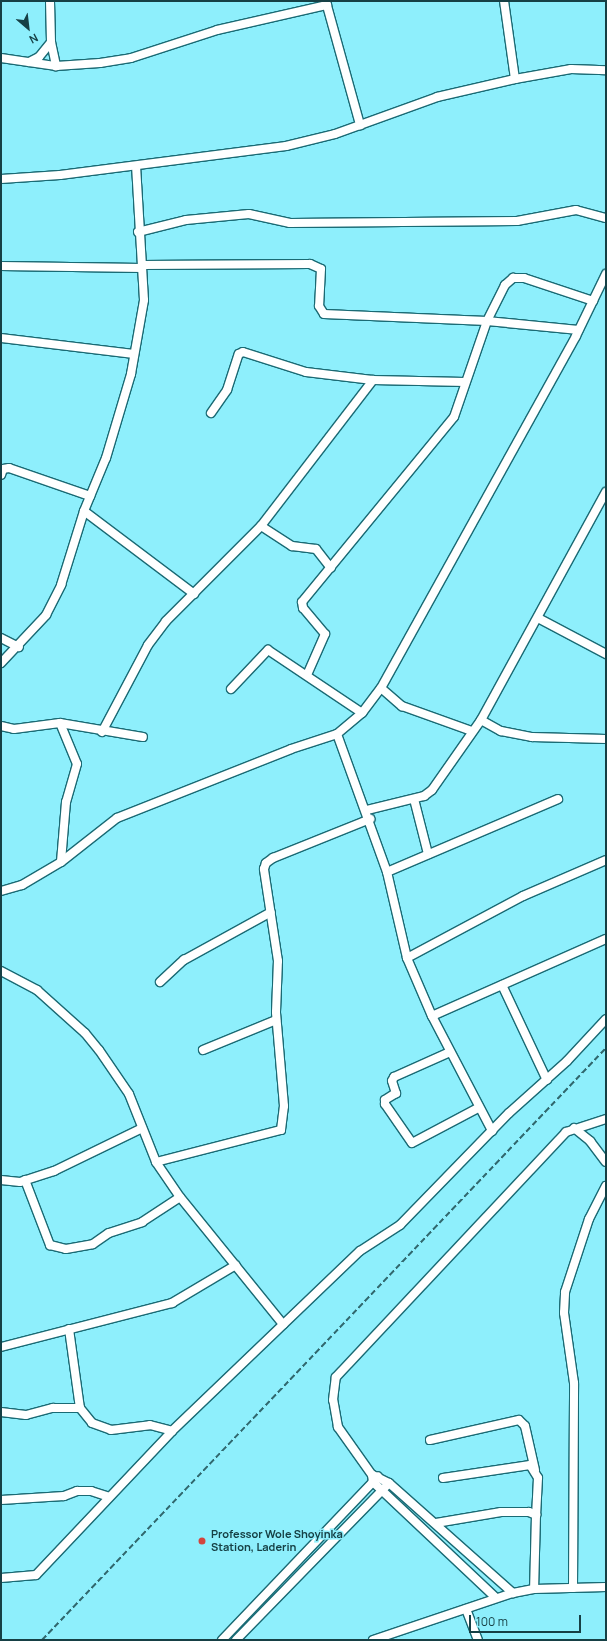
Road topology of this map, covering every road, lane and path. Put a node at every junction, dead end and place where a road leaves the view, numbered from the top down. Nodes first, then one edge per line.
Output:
1 (50, 1) edge
2 (504, 1) edge
3 (327, 3) edge
4 (51, 42) junction
5 (1, 58) edge
6 (29, 62) junction
7 (56, 66) junction
8 (606, 70) edge
9 (515, 79) junction
10 (360, 125) junction
11 (136, 166) junction
12 (1, 179) edge
13 (606, 218) edge
14 (138, 232) junction
15 (1, 266) edge
16 (142, 266) junction
17 (606, 274) edge
18 (593, 300) junction
19 (487, 321) junction
20 (579, 330) junction
21 (1, 338) edge
22 (134, 354) junction
23 (373, 380) junction
24 (465, 382) junction
25 (212, 413) dead end
26 (1, 475) edge
27 (606, 492) edge
28 (90, 496) junction
29 (84, 511) junction
30 (261, 526) junction
31 (331, 568) junction
32 (194, 594) junction
33 (538, 618) junction
34 (1, 638) edge
35 (19, 647) junction
36 (606, 654) edge
37 (1, 663) edge
38 (307, 675) junction
39 (381, 688) junction
40 (231, 689) dead end
41 (362, 712) junction
42 (481, 720) junction
43 (60, 723) junction
44 (1, 726) edge
45 (472, 731) junction
46 (102, 732) junction
47 (338, 734) junction
48 (143, 737) dead end
49 (606, 739) edge
50 (414, 799) junction
51 (558, 799) dead end
52 (367, 810) junction
53 (370, 819) junction
54 (428, 854) junction
55 (606, 860) edge
56 (61, 862) junction
57 (388, 872) junction
58 (1, 891) edge
59 (271, 912) junction
60 (606, 939) edge
61 (407, 958) junction
62 (1, 971) edge
63 (160, 982) dead end
64 (502, 985) junction
65 (432, 1016) junction
66 (606, 1019) edge
67 (276, 1020) junction
68 (203, 1050) dead end
69 (450, 1052) junction
70 (547, 1080) junction
71 (478, 1108) junction
72 (606, 1119) edge
73 (142, 1128) junction
74 (574, 1128) junction
75 (492, 1131) junction
76 (156, 1162) junction
77 (606, 1162) edge
78 (1, 1180) edge
79 (26, 1180) junction
80 (606, 1186) edge
81 (180, 1197) junction
82 (236, 1265) junction
83 (283, 1324) junction
84 (68, 1328) junction
85 (1, 1347) edge
86 (80, 1408) junction
87 (1, 1412) edge
88 (172, 1431) junction
89 (430, 1440) dead end
90 (535, 1470) junction
91 (375, 1478) junction
92 (443, 1478) dead end
93 (389, 1483) junction
94 (382, 1491) junction
95 (109, 1497) junction
96 (1, 1500) edge
97 (536, 1515) junction
98 (436, 1523) junction
99 (1, 1578) edge
100 (606, 1587) edge
101 (573, 1588) junction
102 (534, 1589) junction
103 (513, 1593) junction
104 (495, 1598) junction
105 (466, 1609) junction
106 (222, 1640) edge
107 (236, 1640) edge
108 (373, 1640) edge
109 (478, 1640) edge

1 - 4 street
2 - 9 street
3 - 7 street
3 - 10 street
4 - 6 street
4 - 7 street
5 - 6 street
6 - 7 street
8 - 9 street
9 - 10 street
10 - 11 street
11 - 12 street
11 - 14 street
13 - 14 street
14 - 16 street
15 - 16 street
16 - 19 street
16 - 22 street
17 - 18 street
18 - 19 street
18 - 20 street
19 - 20 street
19 - 24 street
20 - 39 street
21 - 22 street
22 - 28 street
23 - 24 street
23 - 25 street
23 - 30 street
24 - 31 street
26 - 28 street
27 - 33 street
28 - 29 street
29 - 32 street
29 - 35 street
30 - 31 street
30 - 32 street
31 - 38 street
32 - 46 street
33 - 36 street
33 - 42 street
34 - 35 street
35 - 37 street
38 - 40 street
38 - 41 street
39 - 41 street
39 - 45 street
41 - 47 street
42 - 45 street
42 - 49 street
43 - 44 street
43 - 46 street
43 - 56 street
45 - 50 street
46 - 48 street
47 - 52 street
47 - 56 street
50 - 52 street
50 - 54 street
51 - 54 street
52 - 53 street
53 - 57 street
53 - 59 street
54 - 57 street
55 - 61 street
56 - 58 street
57 - 61 street
59 - 63 street
59 - 67 street
60 - 64 street
61 - 65 street
62 - 73 street
64 - 65 street
64 - 70 street
65 - 69 street
66 - 70 street
67 - 68 street
67 - 76 street
69 - 71 street
69 - 71 street
70 - 75 street
71 - 75 street
72 - 74 street
73 - 76 street
73 - 79 street
74 - 77 street
74 - 91 street
75 - 83 street
76 - 81 street
78 - 79 street
79 - 81 street
80 - 101 street
81 - 82 street
82 - 83 street
82 - 84 street
83 - 88 street
84 - 85 street
84 - 86 street
86 - 87 street
86 - 88 street
88 - 95 street
89 - 90 street
90 - 92 street
90 - 97 street
91 - 93 street
91 - 94 street
91 - 106 street
93 - 94 street
93 - 98 street
94 - 104 street
94 - 107 street
95 - 96 street
95 - 99 street
97 - 98 street
97 - 102 street
98 - 103 street
100 - 101 street
101 - 102 street
102 - 103 street
103 - 104 street
104 - 105 street
105 - 108 street
105 - 109 street

